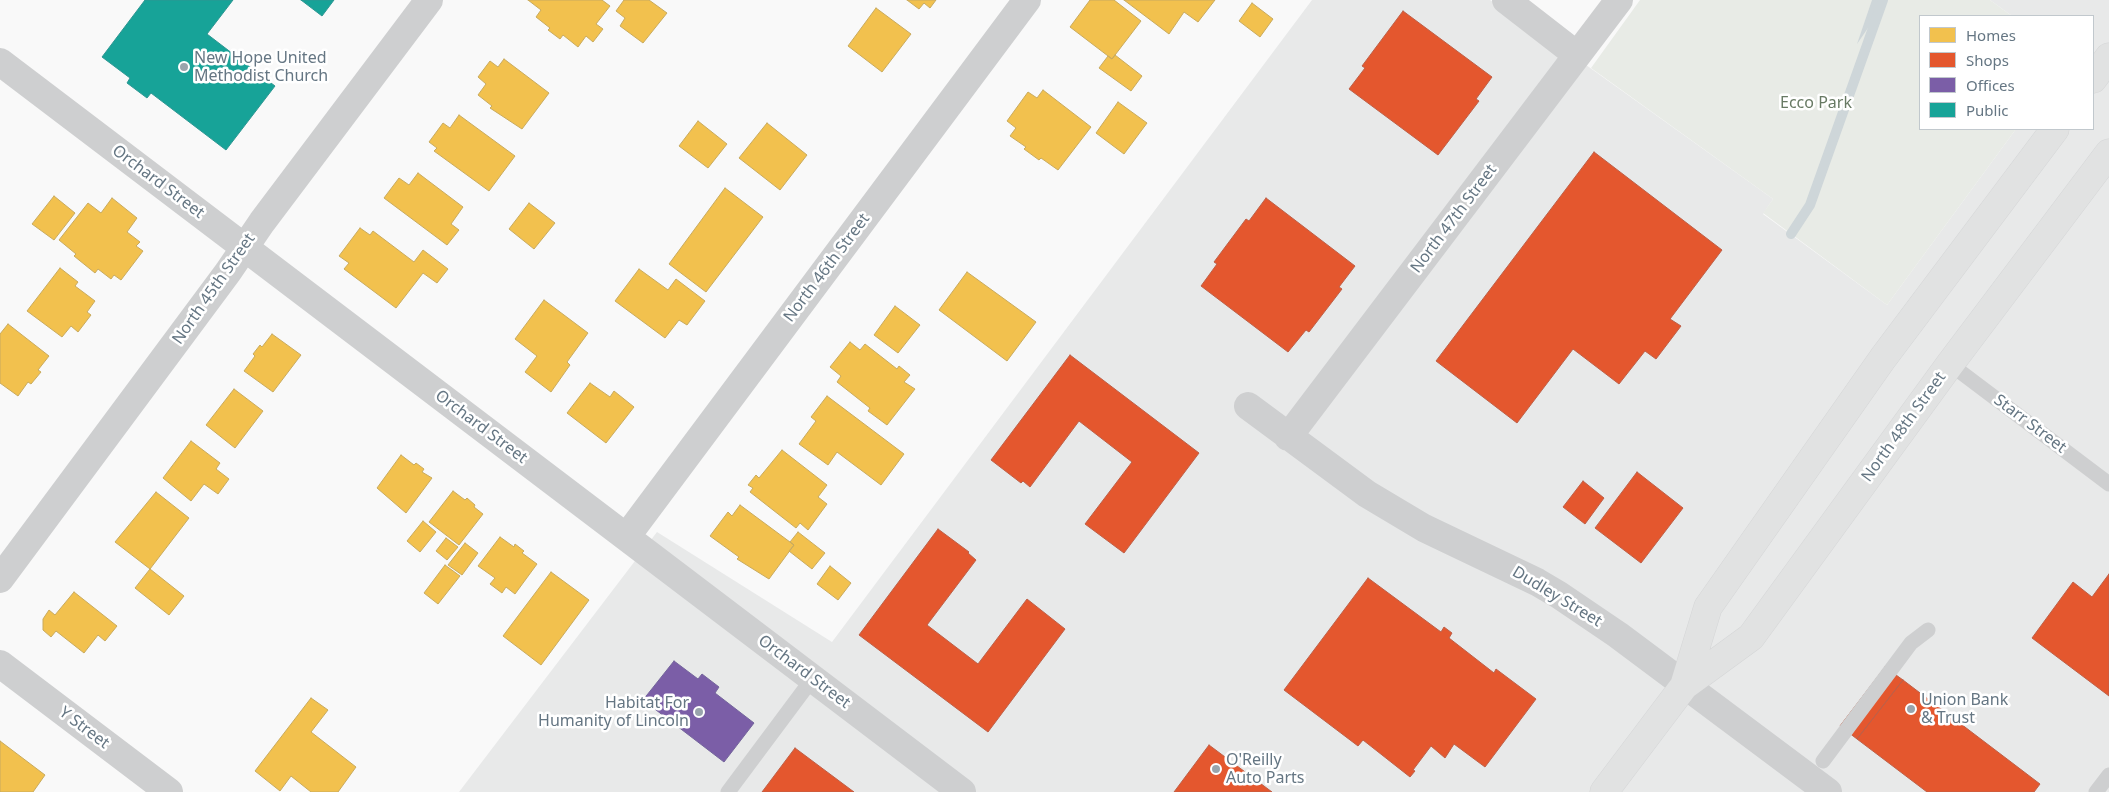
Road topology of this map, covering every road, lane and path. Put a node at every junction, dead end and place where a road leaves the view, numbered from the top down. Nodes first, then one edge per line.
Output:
1 (429, 0) edge
2 (1027, 0) edge
3 (1506, 0) edge
4 (1618, 0) edge
5 (1577, 55) junction
6 (2109, 57) edge
7 (0, 62) edge
8 (2094, 78) edge
9 (2054, 130) edge
10 (2109, 153) edge
11 (244, 248) junction
12 (1950, 364) junction
13 (1248, 406) dead end
14 (1288, 437) junction
15 (2109, 484) edge
16 (626, 536) junction
17 (0, 579) edge
18 (1928, 630) dead end
19 (0, 664) edge
20 (812, 678) junction
21 (1684, 686) junction
22 (1824, 761) dead end
23 (2109, 775) edge
24 (169, 792) edge
25 (728, 792) edge
26 (962, 792) edge
27 (1604, 792) edge
28 (1828, 792) edge
29 (2096, 792) edge

1 - 11 street, North 45th Street
2 - 16 street, North 46th Street
3 - 5 street
4 - 5 street, North 47th Street
5 - 14 street, North 47th Street
6 - 8 main road
7 - 11 street, Orchard Street
9 - 21 main road, North 48th Street
10 - 12 main road, North 48th Street
11 - 16 street, Orchard Street
11 - 17 street, North 45th Street
12 - 15 lane, Starr Street
12 - 21 main road, North 48th Street
13 - 14 street, Dudley Street
14 - 21 street, Dudley Street
16 - 20 street, Orchard Street
18 - 22 lane
19 - 24 street, Y Street
20 - 25 lane
20 - 26 street, Orchard Street
21 - 27 main road, North 48th Street
21 - 28 street, Dudley Street
23 - 29 lane

